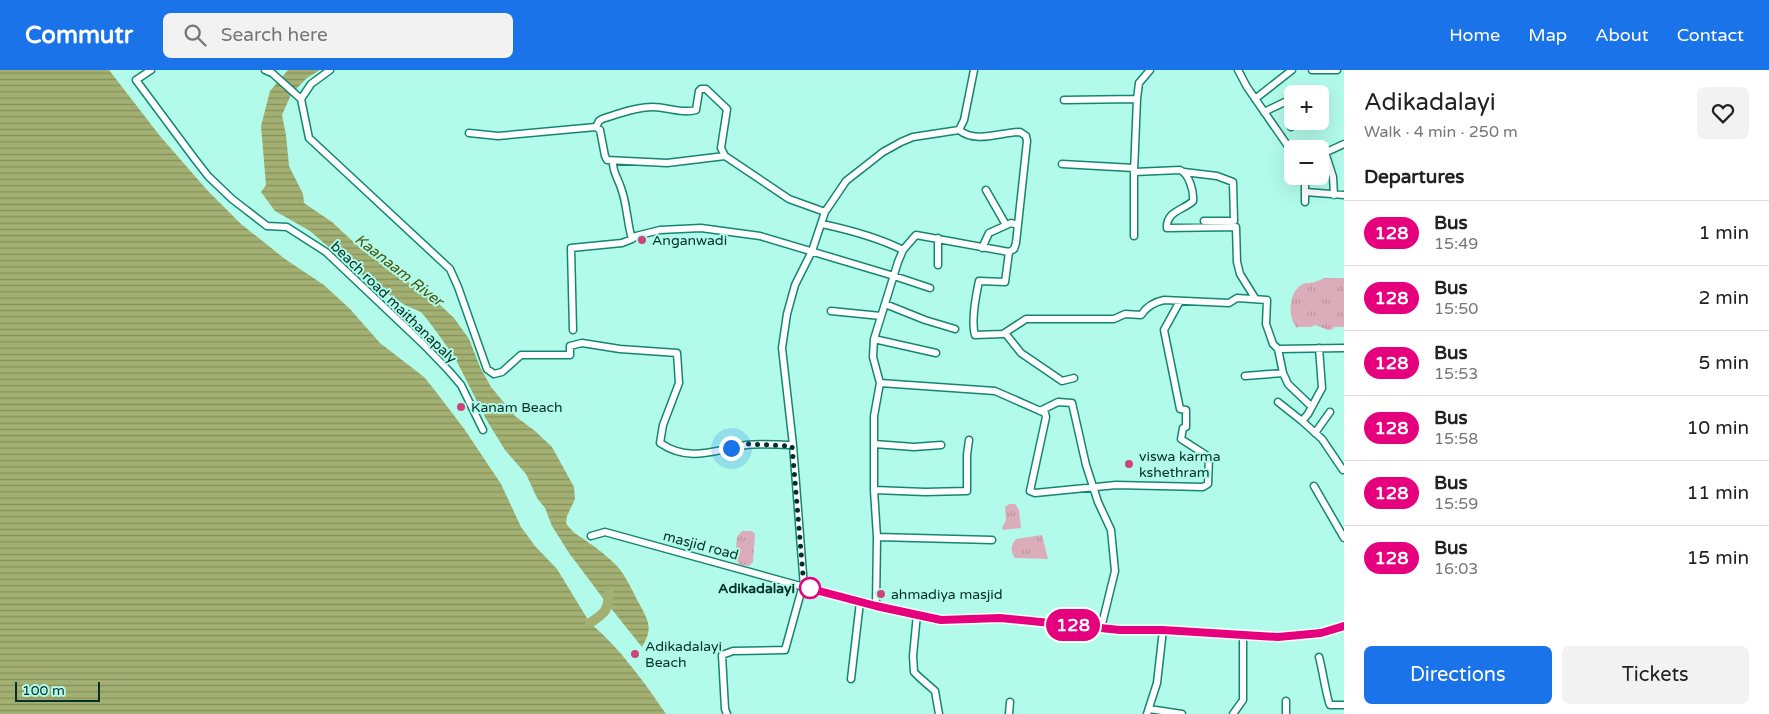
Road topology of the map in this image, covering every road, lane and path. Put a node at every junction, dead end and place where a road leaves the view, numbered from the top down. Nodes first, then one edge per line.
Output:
1 (151, 70) edge
2 (265, 70) edge
3 (330, 70) edge
4 (974, 70) edge
5 (1150, 70) edge
6 (1238, 70) edge
7 (1292, 70) edge
8 (1312, 70) edge
9 (1337, 70) edge
10 (299, 97) junction
11 (1136, 99) junction
12 (1255, 99) junction
13 (1064, 100) dead end
14 (1284, 102) edge
15 (1264, 112) junction
16 (596, 127) junction
17 (960, 130) junction
18 (469, 134) dead end
19 (1284, 140) edge
20 (1344, 144) edge
21 (1329, 150) edge
22 (725, 156) junction
23 (613, 161) junction
24 (1062, 164) dead end
25 (1329, 168) edge
26 (1134, 170) junction
27 (1184, 172) junction
28 (1306, 185) edge
29 (986, 190) dead end
30 (1306, 192) junction
31 (1334, 195) junction
32 (1344, 195) edge
33 (1305, 202) dead end
34 (825, 212) junction
35 (1204, 221) dead end
36 (822, 224) junction
37 (1235, 224) junction
38 (1006, 225) junction
39 (1018, 225) junction
40 (1134, 236) dead end
41 (938, 238) junction
42 (632, 240) junction
43 (982, 248) junction
44 (904, 250) junction
45 (812, 251) junction
46 (1009, 252) junction
47 (938, 265) dead end
48 (894, 276) junction
49 (930, 288) dead end
50 (1256, 298) junction
51 (1180, 301) junction
52 (885, 304) junction
53 (832, 311) dead end
54 (881, 316) junction
55 (955, 329) dead end
56 (573, 330) dead end
57 (1005, 333) junction
58 (874, 339) junction
59 (1320, 348) junction
60 (1344, 348) edge
61 (1278, 349) junction
62 (936, 353) dead end
63 (1283, 373) junction
64 (1245, 376) dead end
65 (1074, 378) dead end
66 (880, 383) junction
67 (1278, 402) dead end
68 (1312, 407) junction
69 (1040, 411) junction
70 (1330, 412) dead end
71 (1302, 421) junction
72 (483, 430) dead end
73 (1315, 433) junction
74 (970, 440) dead end
75 (874, 444) junction
76 (941, 445) dead end
77 (792, 446) junction
78 (1343, 470) edge
79 (1314, 486) dead end
80 (1093, 487) junction
81 (874, 490) junction
82 (591, 536) dead end
83 (877, 536) junction
84 (1344, 538) edge
85 (992, 540) dead end
86 (804, 587) junction
87 (860, 602) junction
88 (876, 606) junction
89 (917, 614) junction
90 (1344, 626) edge
91 (1101, 628) junction
92 (1163, 630) junction
93 (1243, 636) junction
94 (1319, 657) dead end
95 (851, 680) dead end
96 (1286, 701) dead end
97 (1010, 702) dead end
98 (1344, 705) edge
99 (1148, 712) edge
100 (727, 714) edge
101 (940, 714) edge
102 (1008, 714) edge
103 (1182, 714) edge
104 (1233, 714) edge
105 (1286, 714) edge

1 - 72 street, beach road maithanapaly
2 - 10 street
3 - 10 street
4 - 17 street
5 - 11 street
6 - 12 street
7 - 12 street
8 - 9 street
10 - 77 street
11 - 13 street
11 - 26 street
12 - 15 street
14 - 15 street
15 - 19 street
16 - 18 street
16 - 22 street
16 - 23 street
17 - 34 street
17 - 39 street
20 - 21 street
22 - 23 street
22 - 34 street
23 - 42 street
24 - 26 street
25 - 31 street
26 - 27 street
26 - 40 street
27 - 37 street
27 - 37 street
28 - 30 street
29 - 38 street
30 - 31 street
30 - 33 street
31 - 32 street
34 - 36 street
35 - 37 street
36 - 44 street
36 - 45 street
37 - 50 street
38 - 39 street
38 - 43 street
39 - 46 street
41 - 43 street
41 - 44 street
41 - 47 street
42 - 45 street
42 - 56 street
43 - 46 street
44 - 48 street
45 - 48 street
45 - 77 street
46 - 57 street
48 - 49 street
48 - 52 street
50 - 51 street
50 - 61 street
51 - 57 street
51 - 80 street
52 - 54 street
52 - 55 street
53 - 54 street
54 - 58 street
57 - 65 street
58 - 62 street
58 - 66 street
59 - 60 street
59 - 61 street
59 - 68 street
61 - 63 street
63 - 64 street
63 - 68 street
66 - 69 street
66 - 75 street
67 - 71 street
68 - 71 street
69 - 80 street
69 - 80 street
70 - 73 street
71 - 73 street
73 - 78 street
74 - 81 street
75 - 76 street
75 - 81 street
77 - 86 street
79 - 84 street
80 - 91 street
81 - 83 street
82 - 86 street, masjid road
83 - 85 street
83 - 88 street
86 - 87 street
86 - 100 street
87 - 88 street
87 - 95 street
88 - 89 street
89 - 91 street
89 - 101 street
90 - 93 street
91 - 92 street
92 - 93 street
92 - 99 street
93 - 104 street
94 - 98 street
96 - 105 street
97 - 102 street
99 - 103 street

